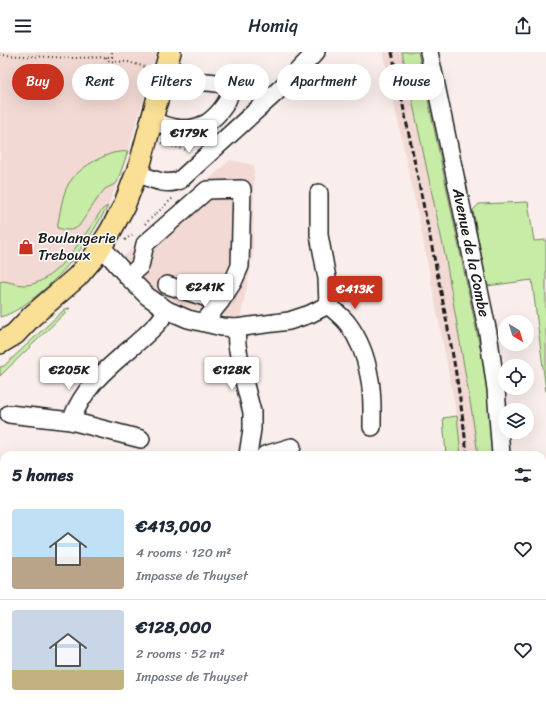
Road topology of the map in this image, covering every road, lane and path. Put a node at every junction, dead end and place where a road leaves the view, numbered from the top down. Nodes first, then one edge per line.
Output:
1 (112, 52) edge
2 (170, 52) edge
3 (316, 52) edge
4 (429, 52) edge
5 (0, 55) edge
6 (106, 57) junction
7 (138, 64) edge
8 (166, 64) edge
9 (206, 82) edge
10 (157, 100) edge
11 (151, 121) junction
12 (158, 142) dead end
13 (208, 156) junction
14 (137, 173) junction
15 (178, 193) dead end
16 (320, 193) dead end
17 (140, 227) dead end
18 (138, 230) dead end
19 (123, 241) dead end
20 (101, 246) junction
21 (128, 277) junction
22 (167, 285) dead end
23 (220, 302) junction
24 (328, 305) junction
25 (167, 310) junction
26 (32, 316) junction
27 (204, 322) junction
28 (0, 326) edge
29 (236, 328) junction
30 (0, 343) edge
31 (9, 414) dead end
32 (71, 421) junction
33 (372, 427) dead end
34 (141, 439) dead end
35 (292, 447) dead end
36 (249, 451) edge
37 (278, 451) edge
38 (501, 451) edge

1 - 6 path
2 - 8 main road
3 - 13 street
4 - 38 street, Avenue de la Combe
5 - 6 path
6 - 7 path
9 - 11 street
10 - 11 main road
11 - 14 main road
12 - 13 path
13 - 14 street
14 - 20 main road
15 - 17 path
16 - 24 street
18 - 19 path
20 - 21 street
20 - 26 main road
21 - 23 street
21 - 25 street
22 - 23 street
23 - 27 street
24 - 29 street
24 - 33 street
25 - 27 street
25 - 32 street
26 - 28 main road
26 - 30 main road
27 - 29 street
29 - 36 street
31 - 32 street
32 - 34 street
35 - 37 street

